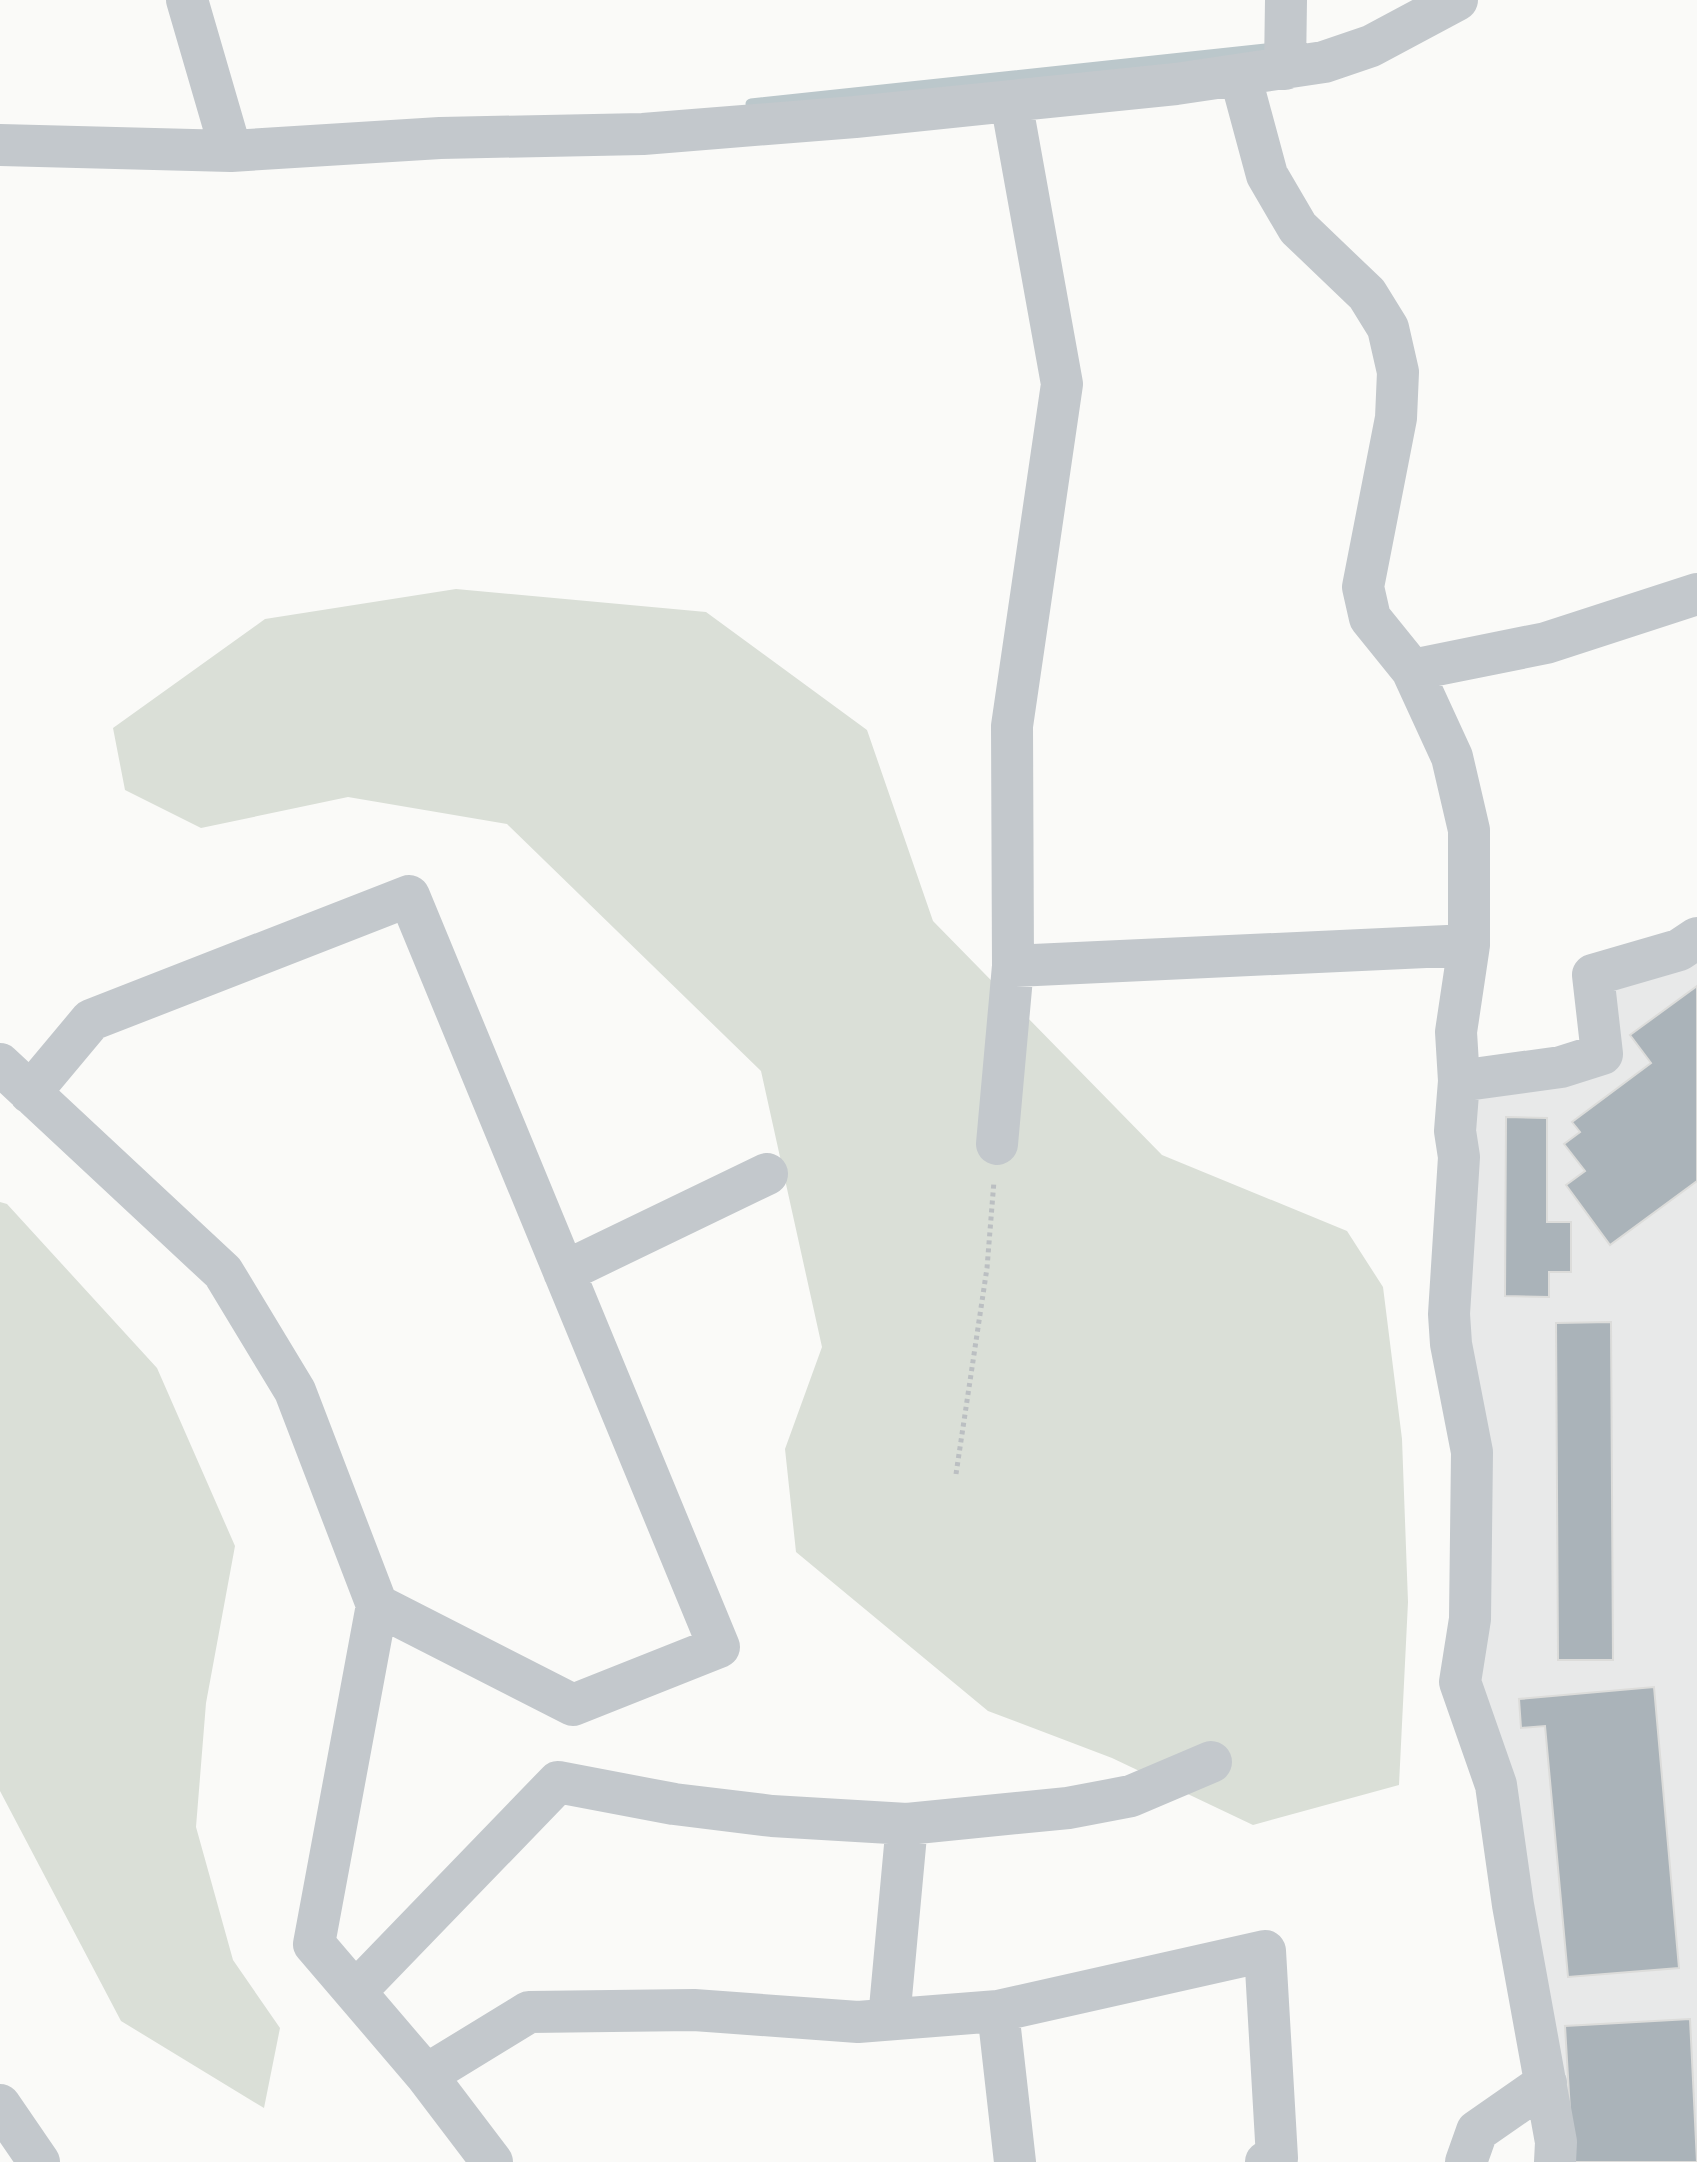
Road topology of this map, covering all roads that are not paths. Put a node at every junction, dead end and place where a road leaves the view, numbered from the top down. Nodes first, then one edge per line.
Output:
1 (187, 0) edge
2 (1286, 0) edge
3 (1457, 0) edge
4 (1285, 69) junction
5 (1240, 75) junction
6 (1011, 101) junction
7 (0, 145) edge
8 (231, 151) junction
9 (1697, 594) edge
10 (1412, 670) junction
11 (1697, 938) edge
12 (1469, 945) junction
13 (1013, 966) junction
14 (0, 1064) edge
15 (1459, 1081) junction
16 (30, 1093) junction
17 (997, 1144) road end
18 (767, 1174) dead end
19 (564, 1272) junction
20 (377, 1605) junction
21 (1211, 1762) dead end
22 (907, 1824) junction
23 (355, 1992) junction
24 (998, 2011) junction
25 (889, 2019) junction
26 (426, 2075) junction
27 (1546, 2083) junction
28 (0, 2105) edge
29 (39, 2162) edge
30 (492, 2162) edge
31 (1015, 2162) edge
32 (1266, 2162) edge
33 (1466, 2162) edge
34 (1555, 2162) edge

1 - 8 street
2 - 4 street
3 - 4 street
4 - 5 street
5 - 6 street
5 - 10 street
6 - 8 street
6 - 13 street
7 - 8 street
9 - 10 street
10 - 12 street
11 - 15 street
12 - 13 street
12 - 15 street
13 - 17 street
14 - 16 street
15 - 27 street
16 - 19 street
16 - 20 street
18 - 19 street
19 - 20 street
20 - 23 street
21 - 22 street
22 - 23 street
22 - 25 street
23 - 26 street
24 - 25 street
24 - 31 street
24 - 32 street
25 - 26 street
26 - 30 street
27 - 33 street
27 - 34 street
28 - 29 street

